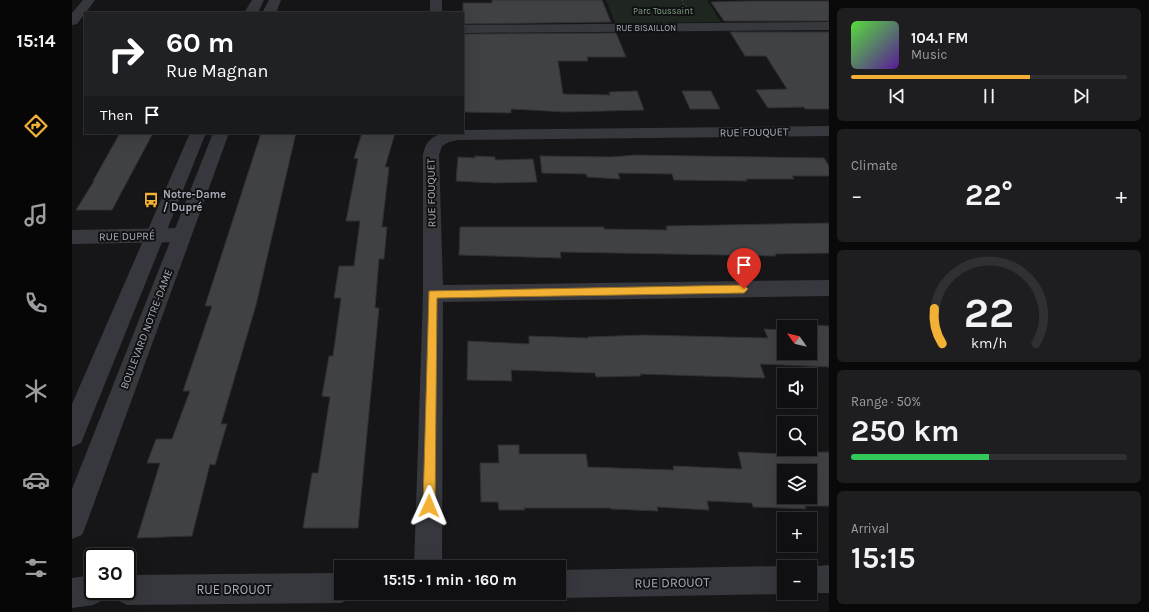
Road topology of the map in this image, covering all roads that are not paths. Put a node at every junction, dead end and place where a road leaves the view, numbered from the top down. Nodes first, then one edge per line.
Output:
1 (90, 0) edge
2 (258, 0) edge
3 (275, 0) edge
4 (436, 0) edge
5 (252, 12) edge
6 (269, 12) edge
7 (436, 12) edge
8 (72, 20) edge
9 (829, 26) edge
10 (464, 29) edge
11 (829, 131) edge
12 (198, 134) edge
13 (221, 134) edge
14 (182, 235) junction
15 (154, 236) junction
16 (72, 237) edge
17 (829, 288) edge
18 (433, 294) junction
19 (72, 434) edge
20 (72, 525) edge
21 (428, 560) edge
22 (829, 579) edge
23 (777, 580) edge
24 (817, 580) edge
25 (566, 584) edge
26 (334, 588) edge
27 (136, 590) edge
28 (84, 591) edge
29 (72, 593) edge

1 - 8 street
2 - 5 street
3 - 6 street
4 - 7 street
9 - 10 street, RUE BISAILLON
11 - 18 street, RUE FOUQUET
12 - 15 street
13 - 14 street, BOULEVARD NOTRE-DAME
14 - 15 street, RUE DUPRÉ
14 - 20 street, BOULEVARD NOTRE-DAME
15 - 16 street, RUE DUPRÉ
15 - 19 street
17 - 18 street
18 - 21 street, RUE FOUQUET
22 - 24 street
23 - 25 street, RUE DROUOT
26 - 27 street, RUE DROUOT
28 - 29 street

